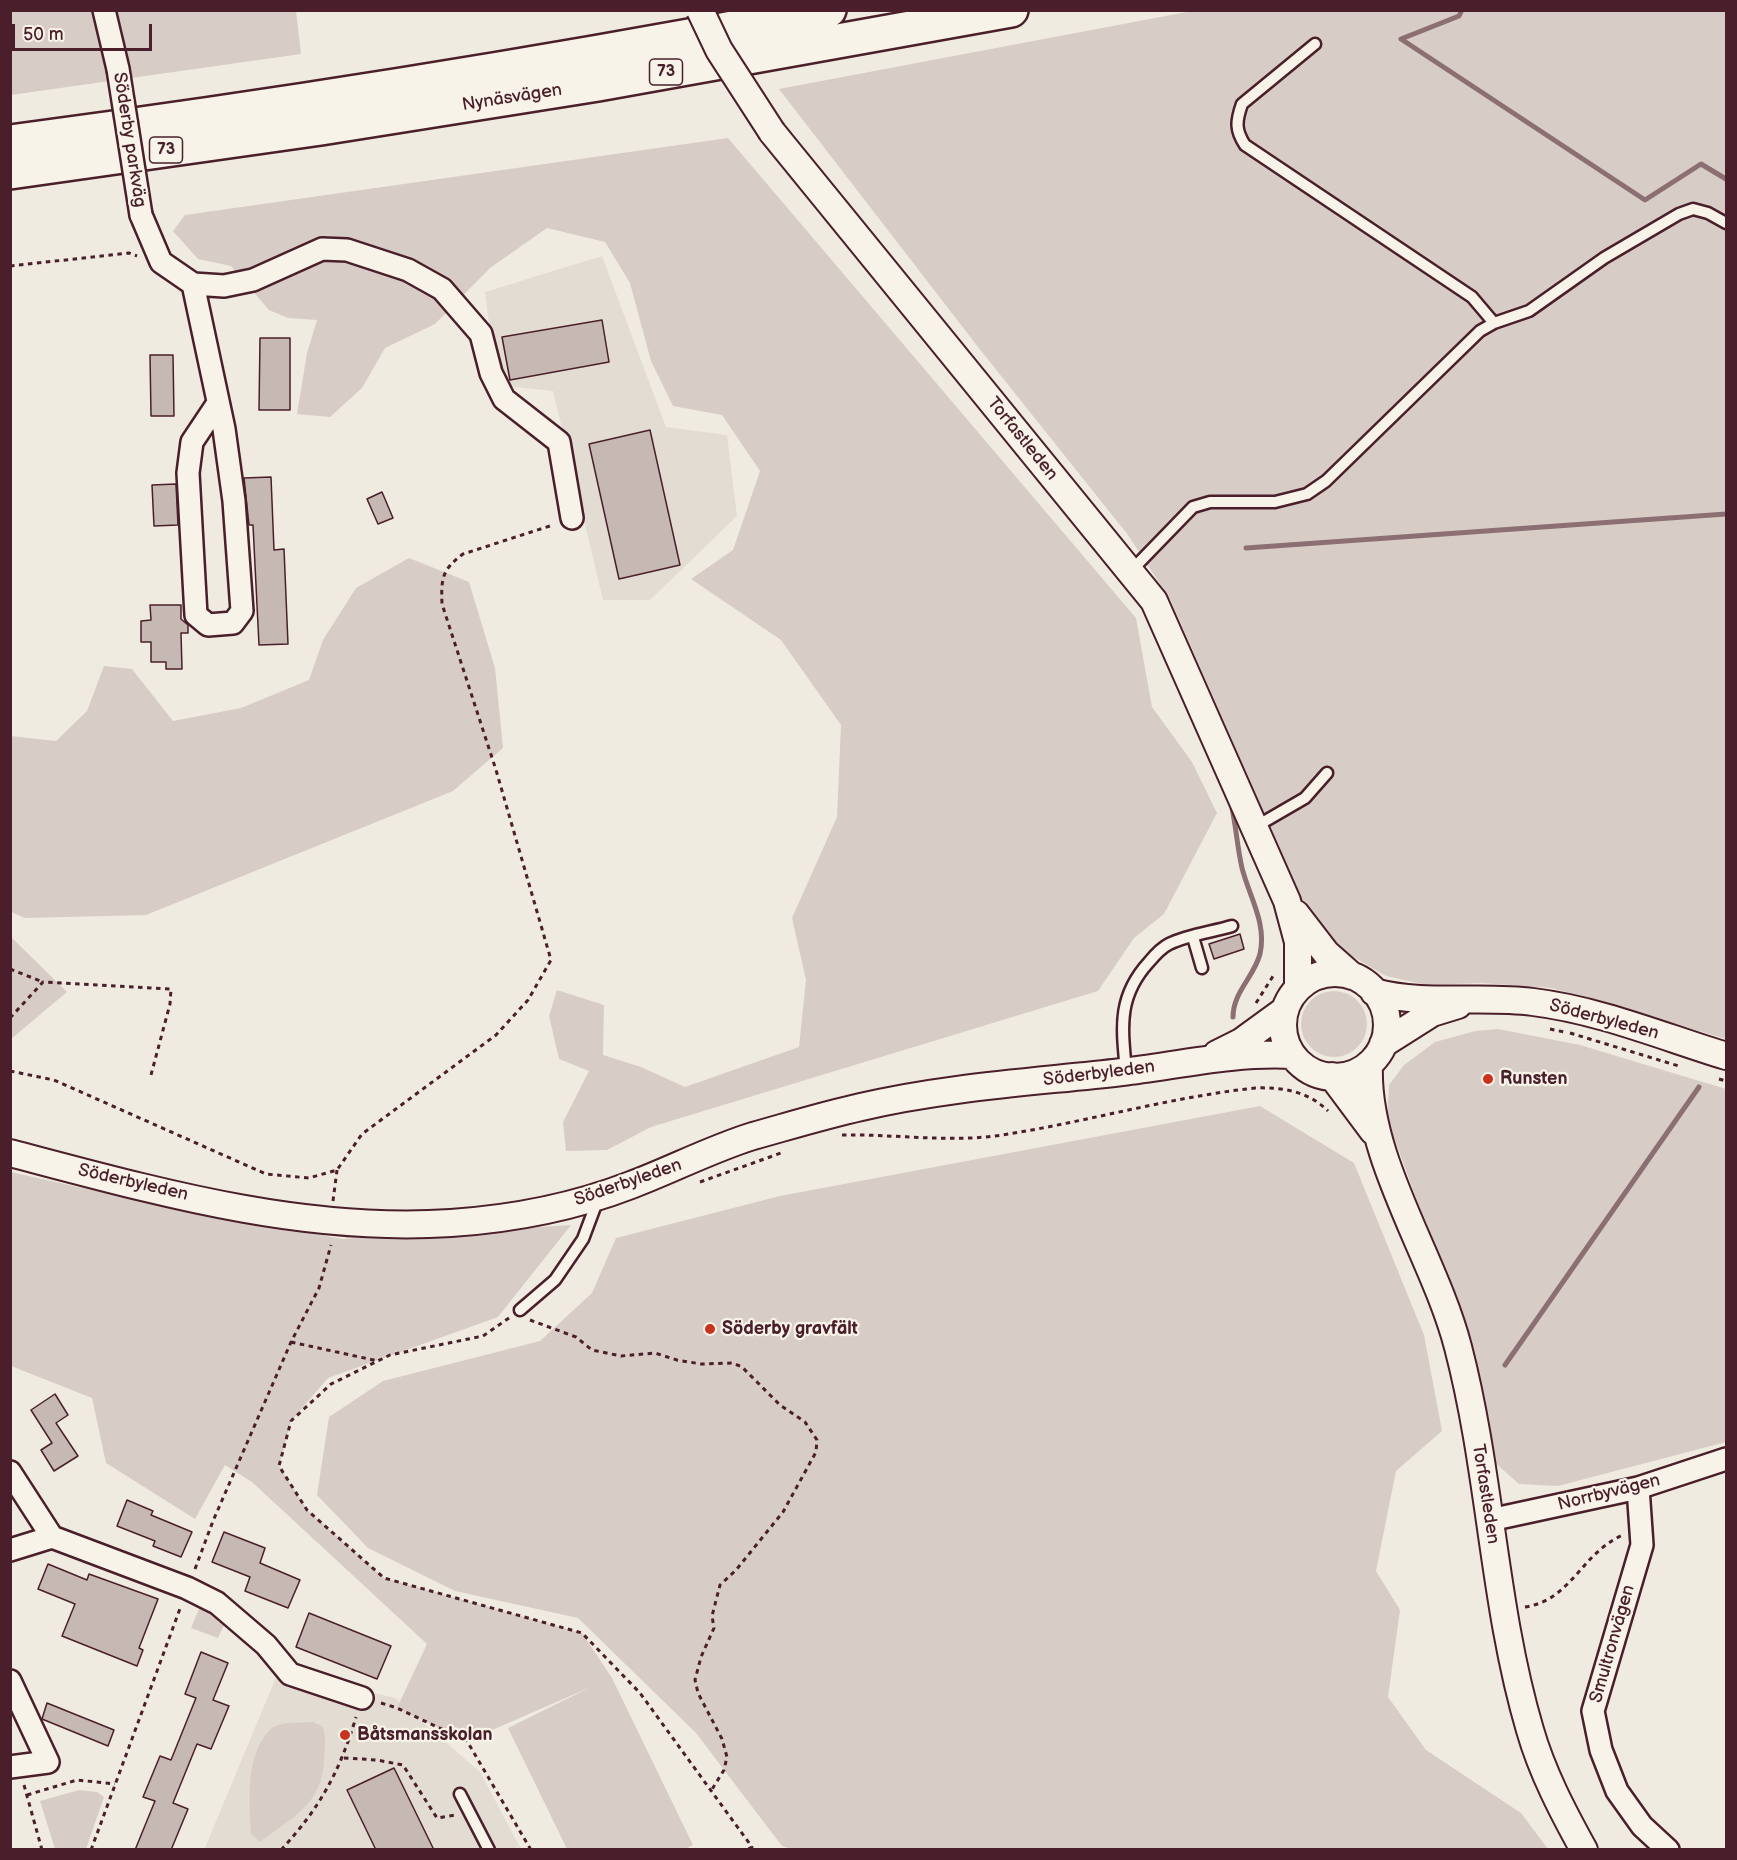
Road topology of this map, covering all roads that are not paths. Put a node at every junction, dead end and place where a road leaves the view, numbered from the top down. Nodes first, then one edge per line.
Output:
1 (104, 10) edge
2 (700, 10) edge
3 (828, 10) edge
4 (1011, 10) edge
5 (1315, 44) dead end
6 (11, 150) edge
7 (1726, 223) edge
8 (193, 284) junction
9 (1494, 323) junction
10 (218, 403) junction
11 (572, 518) road end
12 (1130, 572) junction
13 (1327, 773) dead end
14 (1254, 828) junction
15 (1287, 901) junction
16 (1232, 926) dead end
17 (1192, 937) junction
18 (1202, 969) dead end
19 (1352, 976) junction
20 (1298, 988) junction
21 (1374, 992) junction
22 (1478, 999) junction
23 (1285, 1010) junction
24 (1376, 1054) junction
25 (1292, 1055) junction
26 (1206, 1060) junction
27 (1721, 1067) edge
28 (1126, 1071) junction
29 (1338, 1097) junction
30 (1378, 1139) junction
31 (10, 1153) edge
32 (599, 1196) junction
33 (520, 1310) road end
34 (1726, 1459) edge
35 (10, 1472) edge
36 (1638, 1488) junction
37 (1490, 1520) junction
38 (52, 1537) junction
39 (10, 1550) edge
40 (10, 1681) edge
41 (362, 1698) road end
42 (14, 1766) edge
43 (460, 1794) dead end
44 (489, 1850) edge
45 (1584, 1850) edge
46 (1668, 1850) edge

1 - 8 street, Söderby parkväg, bridge
2 - 12 street, Torfastleden, bridge
3 - 6 highway, Nynäsvägen / 73
4 - 6 highway, Nynäsvägen / 73
5 - 9 lane
7 - 9 lane
8 - 10 street
8 - 11 street
9 - 12 lane
10 - 10 street
12 - 14 street, Torfastleden
13 - 14 lane
14 - 15 street, Torfastleden
15 - 19 street, Torfastleden
15 - 20 street, Torfastleden
16 - 17 lane
17 - 18 lane
17 - 28 lane
19 - 20 street
19 - 21 street
20 - 23 street
21 - 22 street, Söderbyleden
21 - 24 street
22 - 24 street, Söderbyleden
22 - 27 street, Söderbyleden
23 - 25 street
23 - 26 street, Söderbyleden
24 - 29 street
24 - 30 street, Torfastleden
25 - 26 street, Söderbyleden
25 - 29 street
26 - 28 street, Söderbyleden
28 - 32 street, Söderbyleden
29 - 30 street, Torfastleden
30 - 37 street, Torfastleden
31 - 32 street, Söderbyleden
32 - 33 lane
34 - 36 street, Norrbyvägen
35 - 38 street
36 - 37 street, Norrbyvägen
36 - 46 street, Smultronvägen
37 - 45 street, Torfastleden
38 - 39 street
38 - 41 street
40 - 42 street
43 - 44 lane

